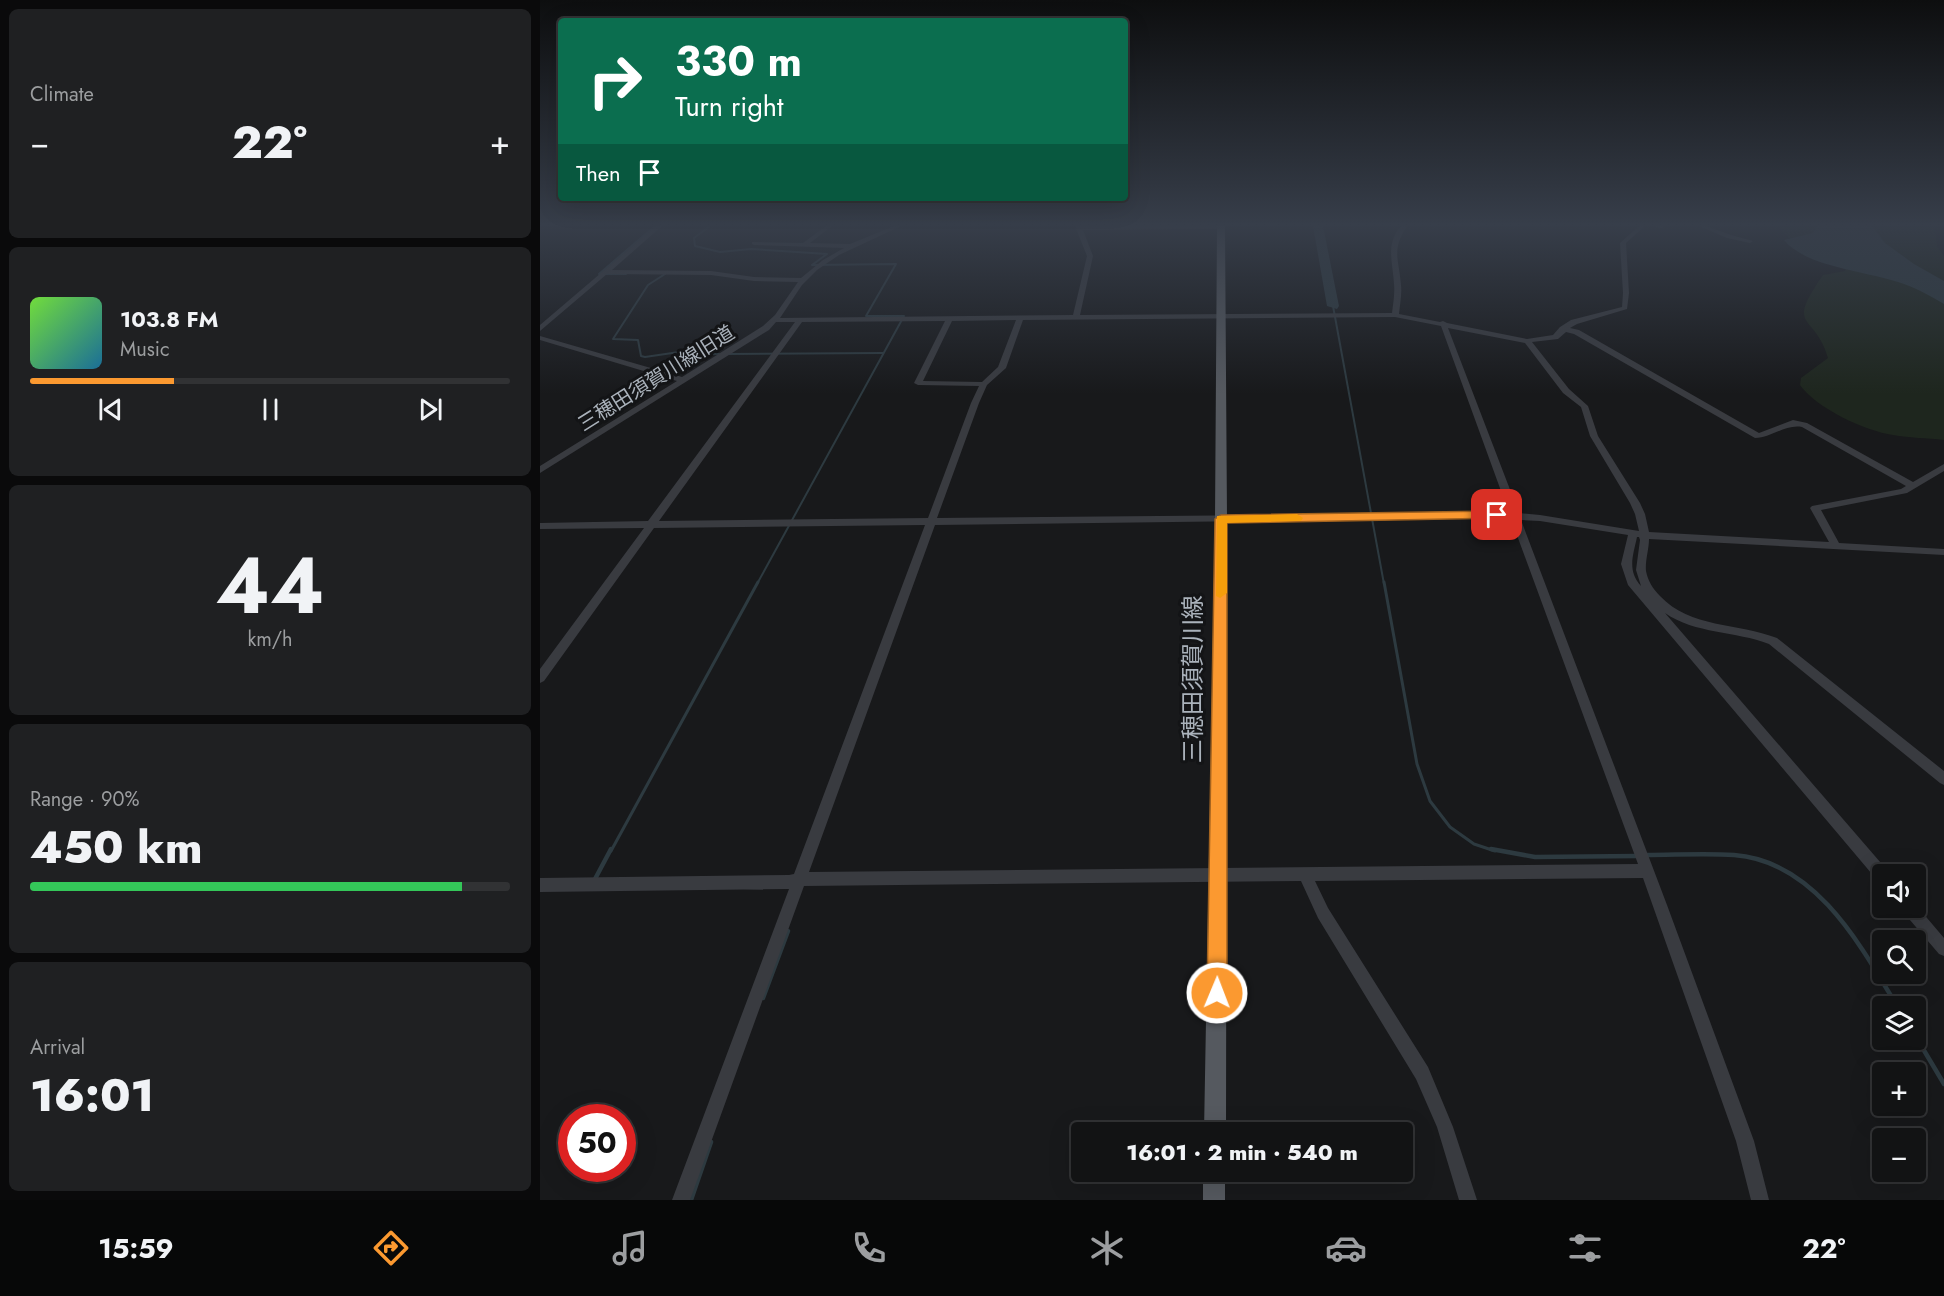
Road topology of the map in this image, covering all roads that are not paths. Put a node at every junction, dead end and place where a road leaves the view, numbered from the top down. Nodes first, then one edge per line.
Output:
1 (594, 282) edge
2 (801, 282) edge
3 (1084, 282) edge
4 (1220, 282) edge
5 (1397, 282) edge
6 (1625, 282) edge
7 (1395, 315) junction
8 (1220, 317) junction
9 (950, 318) junction
10 (1020, 318) junction
11 (1076, 318) junction
12 (777, 320) junction
13 (800, 320) junction
14 (1443, 323) junction
15 (540, 329) edge
16 (1563, 329) junction
17 (540, 338) edge
18 (1527, 341) junction
19 (683, 380) junction
20 (984, 384) junction
21 (1944, 466) edge
22 (540, 470) edge
23 (1914, 486) junction
24 (1514, 516) junction
25 (1221, 519) junction
26 (933, 522) junction
27 (652, 524) junction
28 (540, 526) edge
29 (1639, 534) junction
30 (1836, 546) junction
31 (1944, 552) edge
32 (540, 678) edge
33 (1944, 779) edge
34 (1872, 864) edge
35 (1647, 872) junction
36 (1305, 873) junction
37 (1218, 876) junction
38 (800, 879) junction
39 (540, 885) edge
40 (1918, 918) edge
41 (1944, 949) edge
42 (1215, 1122) edge
43 (1214, 1182) edge
44 (681, 1200) edge
45 (1214, 1200) edge
46 (1468, 1200) edge
47 (1761, 1200) edge

1 - 15 street
2 - 12 street, 三穂田須賀川線旧道
3 - 11 street
4 - 8 main road, 三穂田須賀川線
5 - 7 street
6 - 16 street
7 - 8 street
7 - 14 street
8 - 11 street
8 - 25 main road, 三穂田須賀川線
9 - 10 street
9 - 13 street
9 - 20 street
10 - 11 street
10 - 20 street
12 - 13 street
12 - 19 street, 三穂田須賀川線旧道
13 - 27 street
14 - 18 street
14 - 24 street
16 - 18 street
16 - 23 street
17 - 19 street
18 - 29 street
19 - 22 street, 三穂田須賀川線旧道
20 - 26 street
21 - 23 street
23 - 30 street
24 - 25 street
24 - 29 street
24 - 35 street
25 - 26 street
25 - 37 main road, 三穂田須賀川線
26 - 27 street
26 - 38 street
27 - 28 street
27 - 32 street
29 - 30 street
29 - 33 street
29 - 34 street
30 - 31 street
35 - 36 street
35 - 47 street
36 - 37 street
36 - 46 street
37 - 38 street
37 - 42 main road, 三穂田須賀川線
38 - 39 street
38 - 44 street
40 - 41 street
43 - 45 main road

